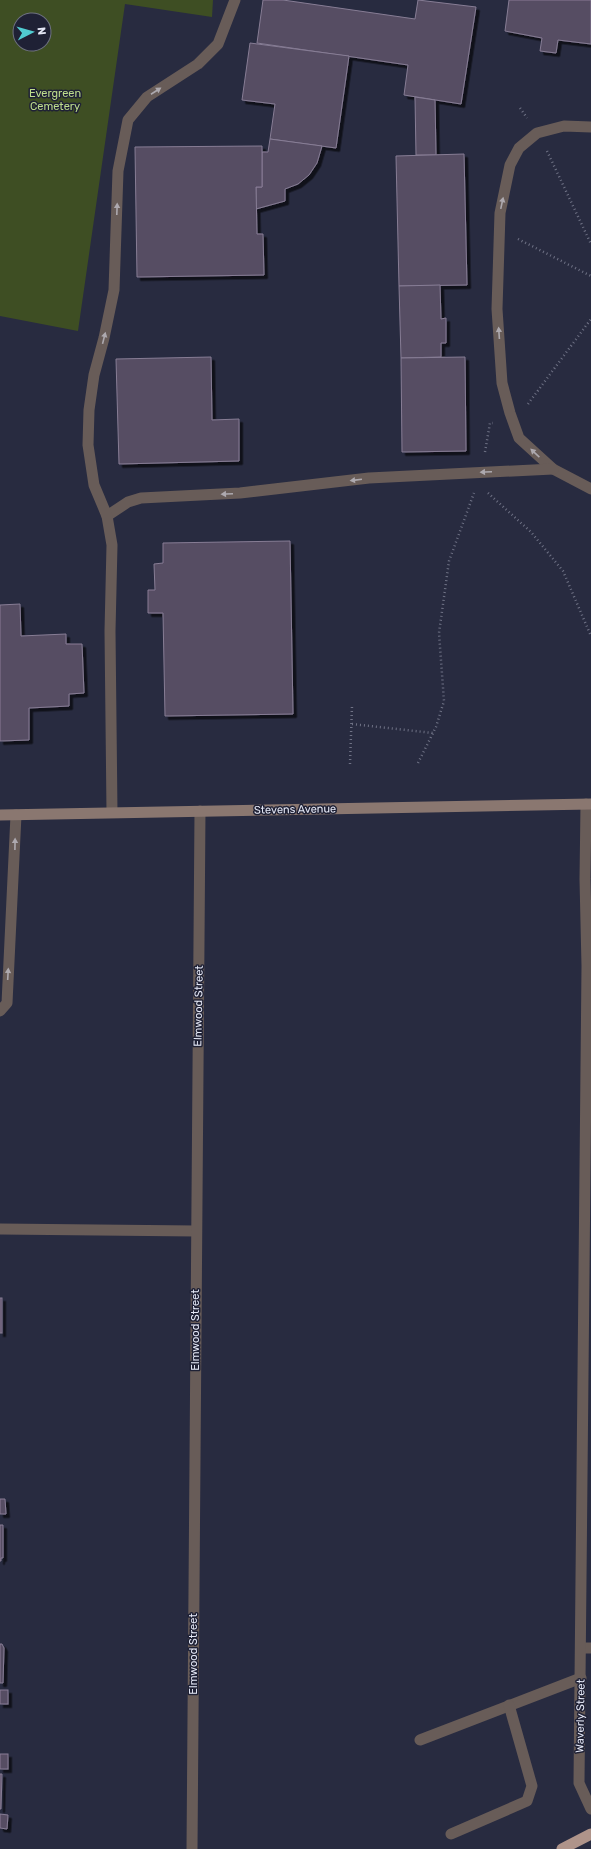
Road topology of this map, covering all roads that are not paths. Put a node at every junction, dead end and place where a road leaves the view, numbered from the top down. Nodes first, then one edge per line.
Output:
1 (235, 1) edge
2 (591, 127) edge
3 (553, 469) junction
4 (591, 489) edge
5 (107, 516) junction
6 (588, 804) edge
7 (200, 811) junction
8 (112, 812) junction
9 (0, 815) edge
10 (16, 815) junction
11 (0, 1011) edge
12 (0, 1229) edge
13 (196, 1231) junction
14 (586, 1648) edge
15 (581, 1678) junction
16 (509, 1705) junction
17 (420, 1740) dead end
18 (591, 1809) edge
19 (451, 1834) dead end
20 (591, 1834) edge
21 (192, 1849) edge
22 (562, 1849) edge

5 -> 1 street
3 -> 2 street
3 - 4 street
3 -> 5 street
5 - 8 street
6 - 7 main road, Stevens Avenue
6 - 14 street, Waverly Street
7 - 8 main road, Stevens Avenue
7 - 13 street, Elmwood Street
8 - 10 main road, Stevens Avenue
9 - 10 main road, Stevens Avenue
11 -> 10 street
12 - 13 street
13 - 21 street, Elmwood Street
14 - 15 street, Waverly Street
15 - 16 street
15 - 18 street, Waverly Street
16 - 17 street
16 - 19 street
20 - 22 highway

